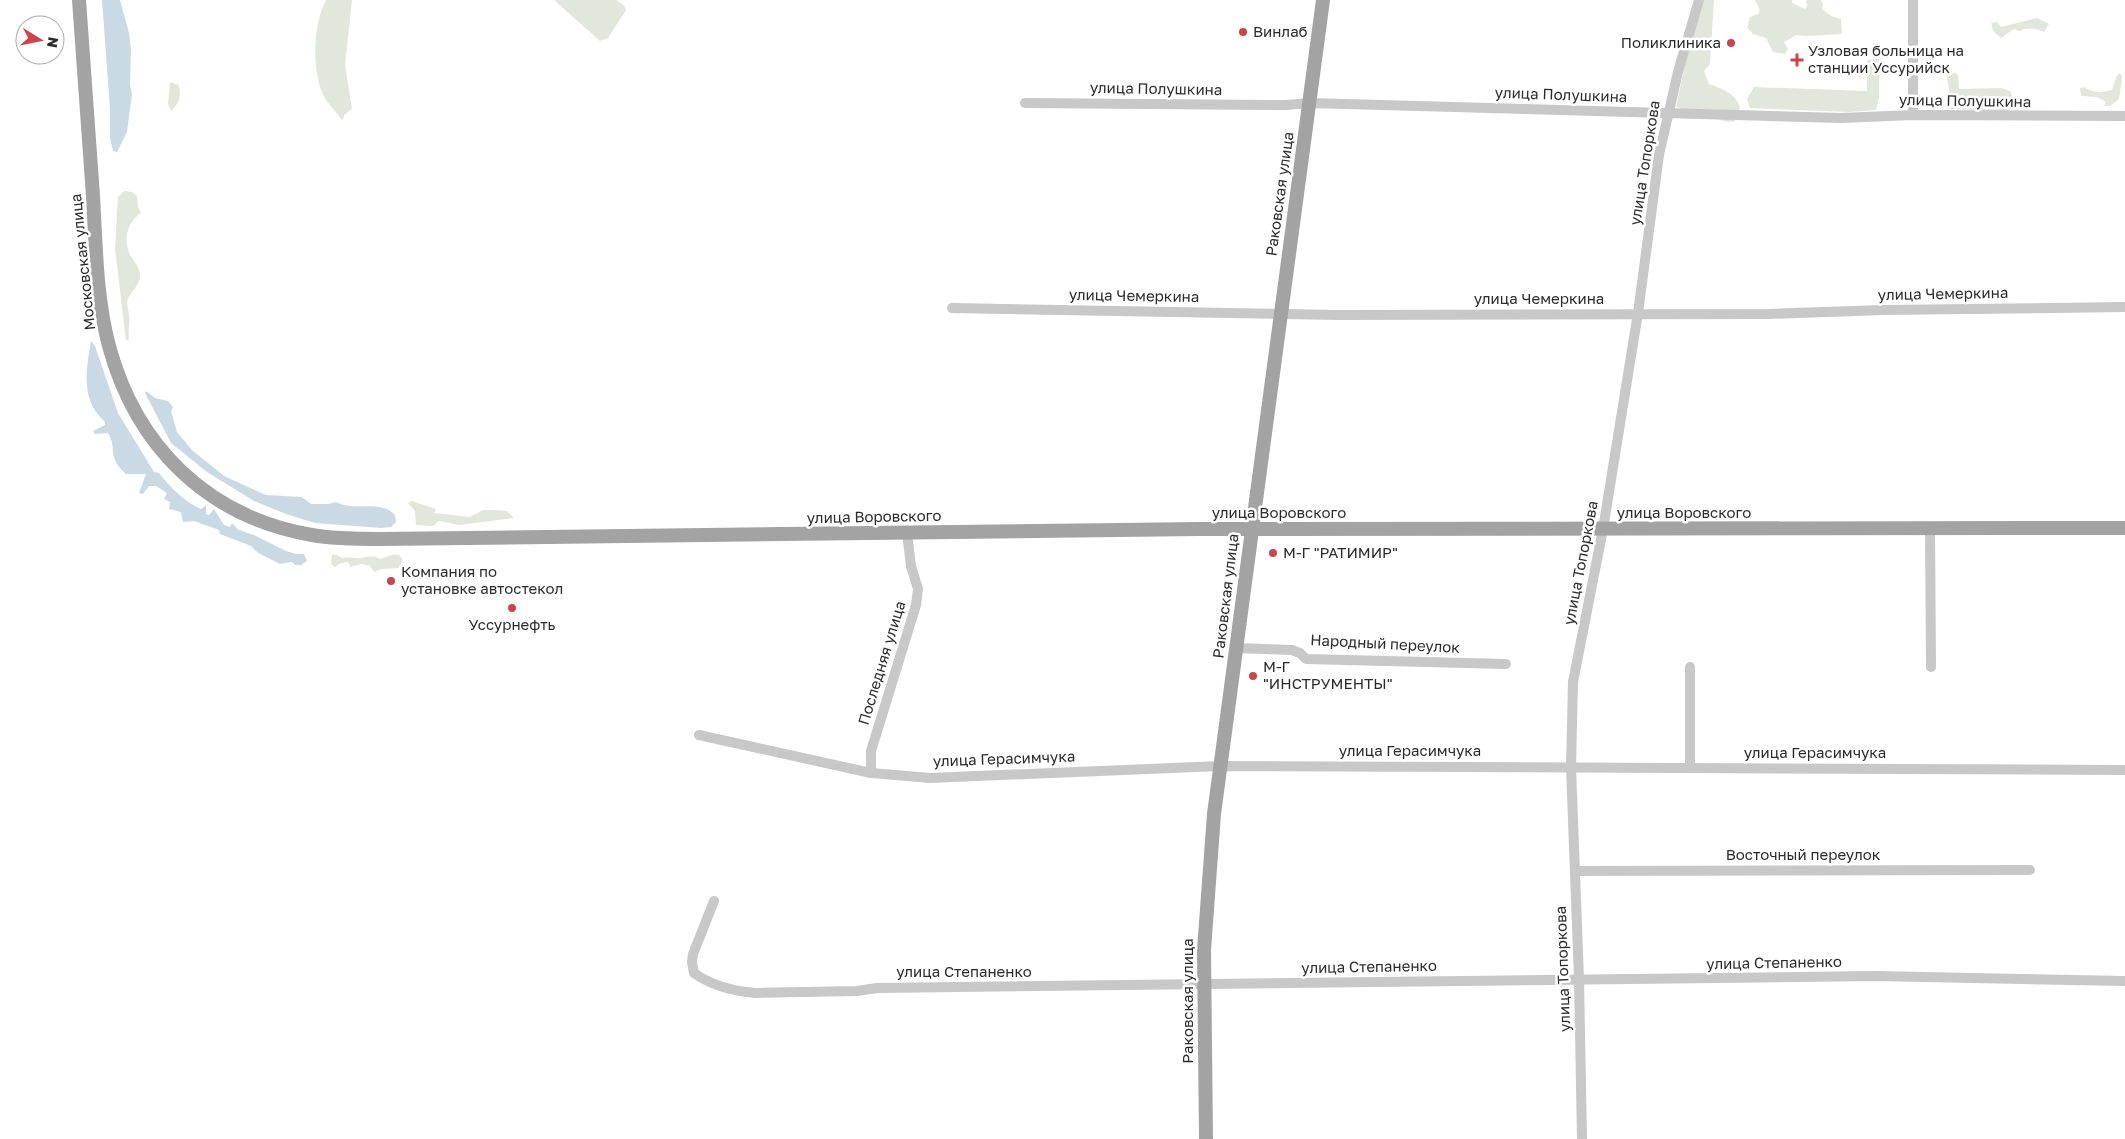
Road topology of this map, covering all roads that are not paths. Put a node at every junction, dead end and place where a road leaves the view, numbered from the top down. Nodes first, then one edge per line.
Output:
1 (80, 0) edge
2 (1323, 0) edge
3 (1698, 0) edge
4 (1913, 0) edge
5 (1025, 103) dead end
6 (1309, 103) junction
7 (1667, 113) junction
8 (1913, 114) junction
9 (2125, 116) edge
10 (2125, 307) edge
11 (952, 308) dead end
12 (1281, 313) junction
13 (1638, 313) junction
14 (2125, 528) edge
15 (1251, 529) junction
16 (1603, 529) junction
17 (1930, 529) junction
18 (907, 533) junction
19 (433, 539) joint
20 (1236, 648) junction
21 (1506, 664) dead end
22 (1690, 667) dead end
23 (1931, 667) dead end
24 (699, 735) dead end
25 (1220, 766) junction
26 (1572, 767) junction
27 (1690, 767) junction
28 (2125, 770) edge
29 (871, 773) junction
30 (2030, 870) dead end
31 (1576, 871) junction
32 (714, 901) dead end
33 (1579, 979) junction
34 (2125, 981) edge
35 (1204, 984) junction
36 (1206, 1139) edge
37 (1582, 1139) edge

1 - 19 main road, Московская улица
2 - 6 main road, Раковская улица
3 - 7 street, улица Топоркова
4 - 8 street
5 - 6 street, улица Полушкина
6 - 7 street, улица Полушкина
6 - 12 main road, Раковская улица
7 - 8 street, улица Полушкина
7 - 13 street, улица Топоркова
8 - 9 street, улица Полушкина
10 - 13 street, улица Чемеркина
11 - 12 street, улица Чемеркина
12 - 13 street, улица Чемеркина
12 - 15 main road, Раковская улица
13 - 16 street, улица Топоркова
14 - 17 main road, улица Воровского
15 - 16 main road, улица Воровского
15 - 18 main road, улица Воровского
15 - 20 main road, Раковская улица
16 - 17 main road, улица Воровского
16 - 26 street, улица Топоркова
17 - 23 street
18 - 19 main road, улица Воровского
18 - 29 street, Последняя улица
20 - 21 street, Народный переулок
20 - 25 main road, Раковская улица
22 - 27 street
24 - 29 street, улица Герасимчука
25 - 26 street, улица Герасимчука
25 - 29 street, улица Герасимчука
25 - 35 main road, Раковская улица
26 - 27 street, улица Герасимчука
26 - 31 street, улица Топоркова
27 - 28 street, улица Герасимчука
30 - 31 street, Восточный переулок
31 - 33 street, улица Топоркова
32 - 35 street, улица Степаненко
33 - 34 street, улица Степаненко
33 - 35 street, улица Степаненко
33 - 37 street, улица Топоркова
35 - 36 main road, Раковская улица

